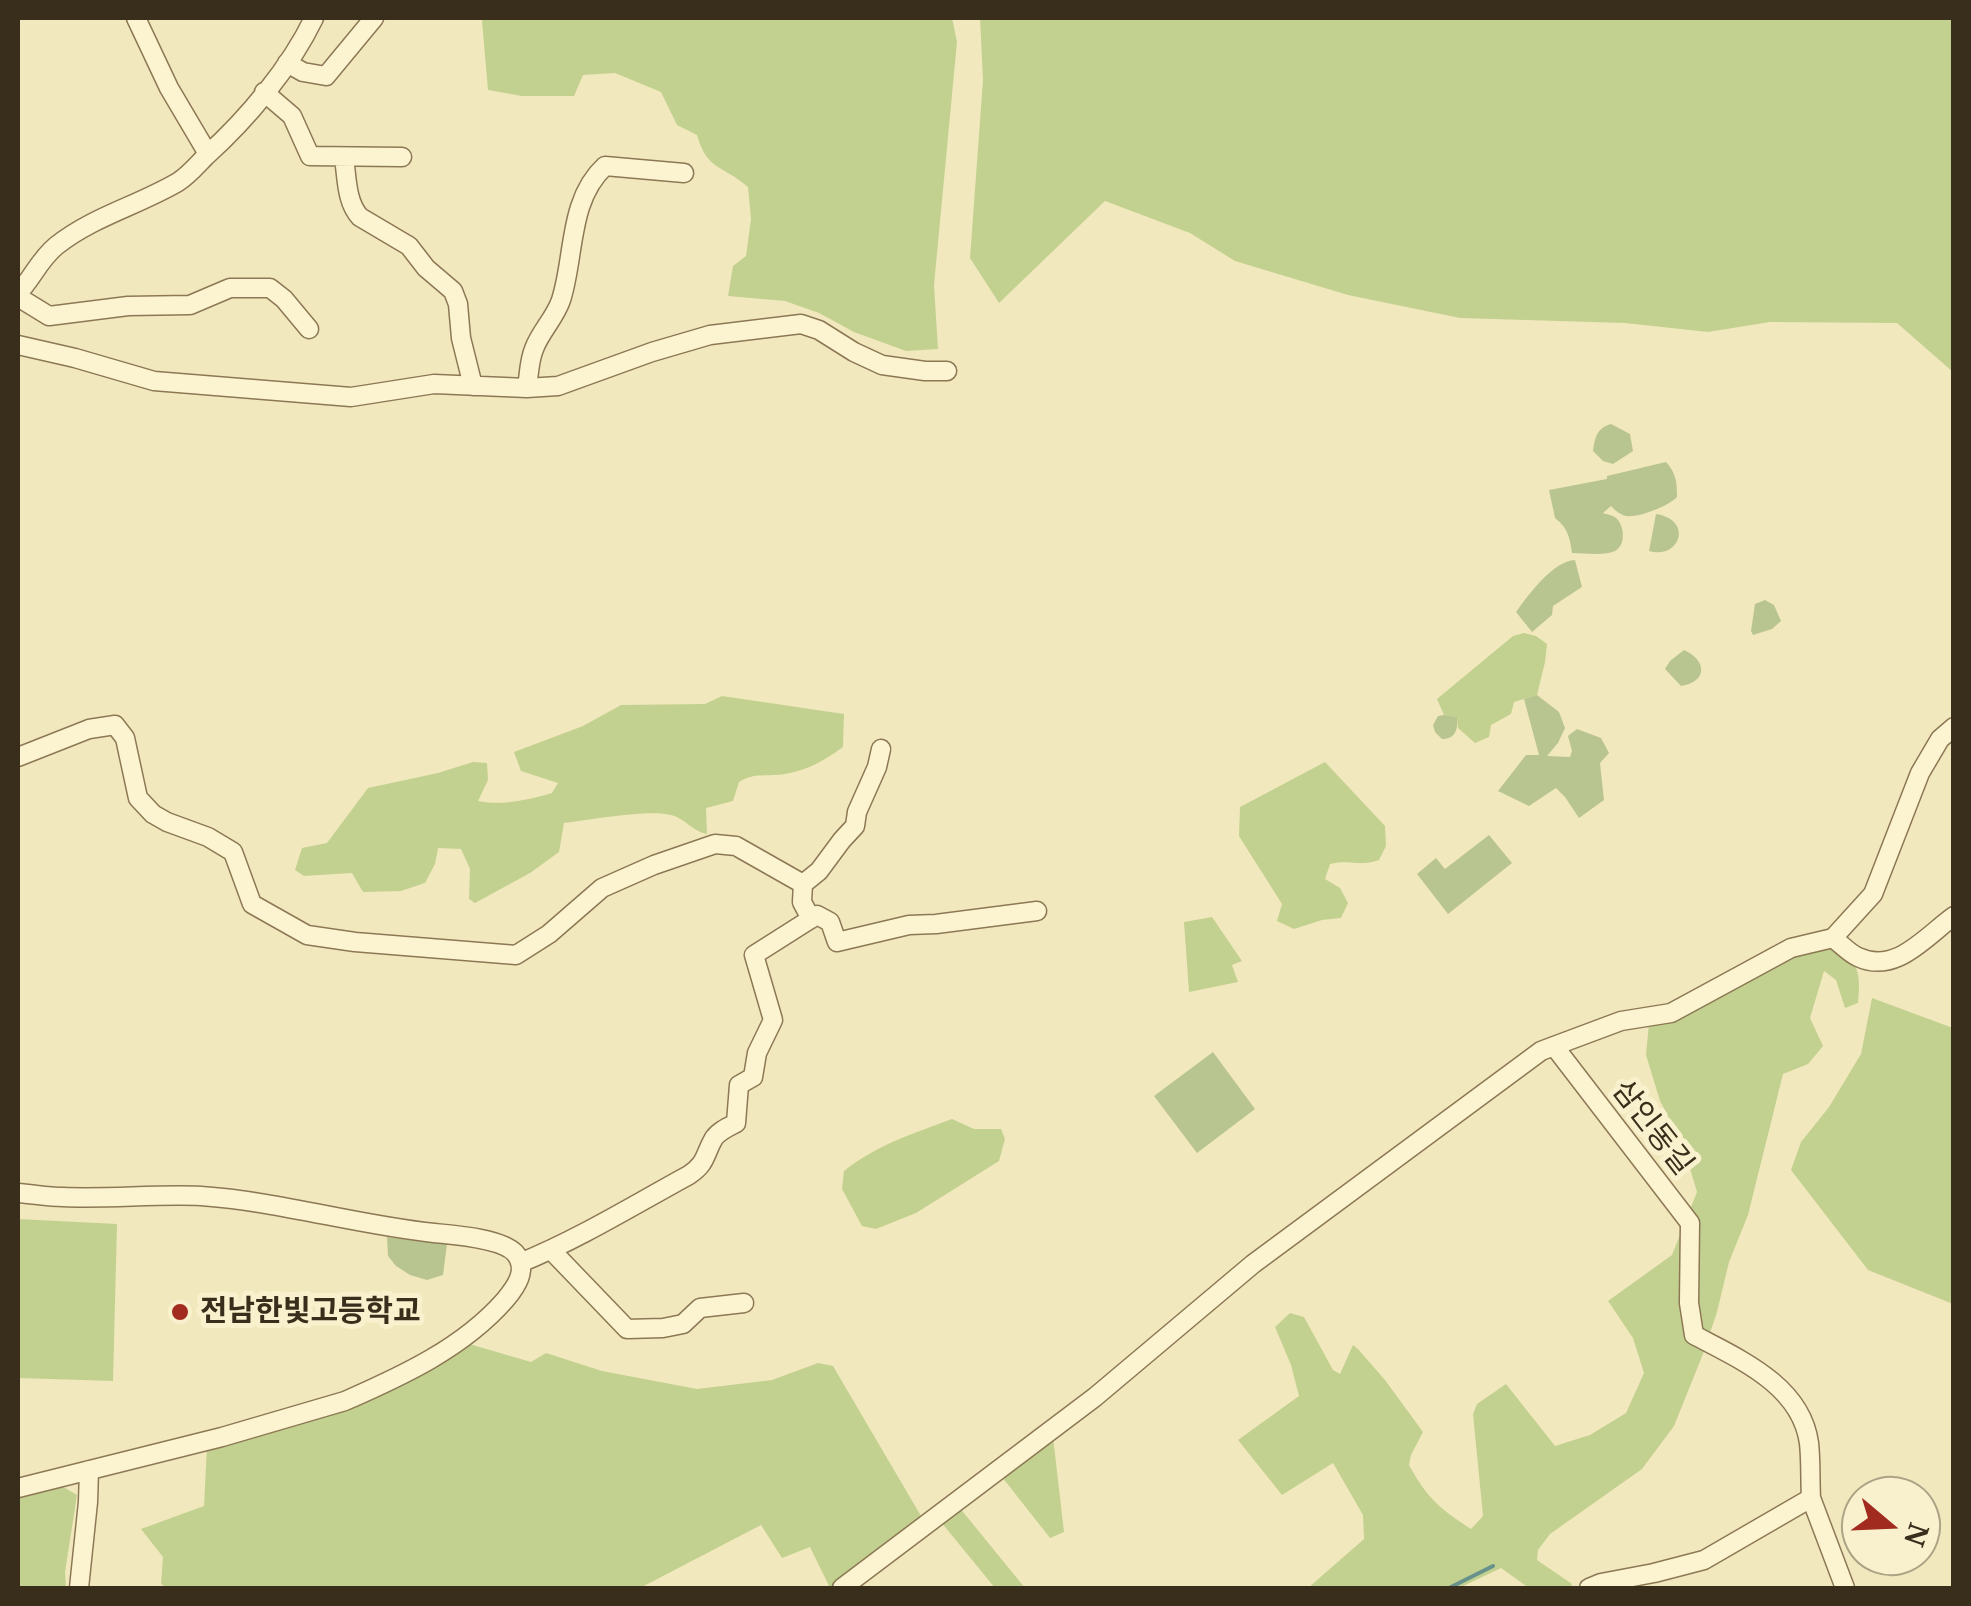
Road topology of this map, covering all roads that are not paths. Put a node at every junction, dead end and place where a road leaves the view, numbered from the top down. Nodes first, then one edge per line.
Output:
1 (136, 18) edge
2 (314, 18) edge
3 (374, 18) edge
4 (287, 63) junction
5 (264, 92) junction
6 (208, 154) junction
7 (344, 158) junction
8 (402, 158) dead end
9 (684, 172) dead end
10 (18, 295) edge
11 (309, 328) dead end
12 (18, 344) edge
13 (946, 371) dead end
14 (473, 386) junction
15 (527, 388) junction
16 (1954, 727) edge
17 (881, 750) dead end
18 (18, 757) edge
19 (802, 884) junction
20 (1036, 911) dead end
21 (1954, 916) edge
22 (811, 919) junction
23 (1833, 938) junction
24 (1554, 1046) junction
25 (18, 1193) edge
26 (550, 1250) junction
27 (520, 1263) junction
28 (744, 1303) dead end
29 (88, 1470) junction
30 (18, 1488) edge
31 (1810, 1498) junction
32 (79, 1588) edge
33 (842, 1588) edge
34 (1589, 1588) edge
35 (1845, 1588) edge

1 - 6 street
2 - 4 street
3 - 4 street
4 - 5 street
5 - 6 street
5 - 7 street
6 - 10 street
7 - 8 street
7 - 14 street
9 - 15 street
10 - 11 street
12 - 14 street
13 - 15 street
14 - 15 street
16 - 23 street
17 - 19 street
18 - 19 street
19 - 22 street
20 - 22 street
21 - 23 street
22 - 26 street
23 - 24 street
24 - 31 street, 삼인동길
24 - 33 street
25 - 27 street
26 - 27 street
26 - 28 street
27 - 29 street
29 - 30 street
29 - 32 street
31 - 34 street
31 - 35 street

